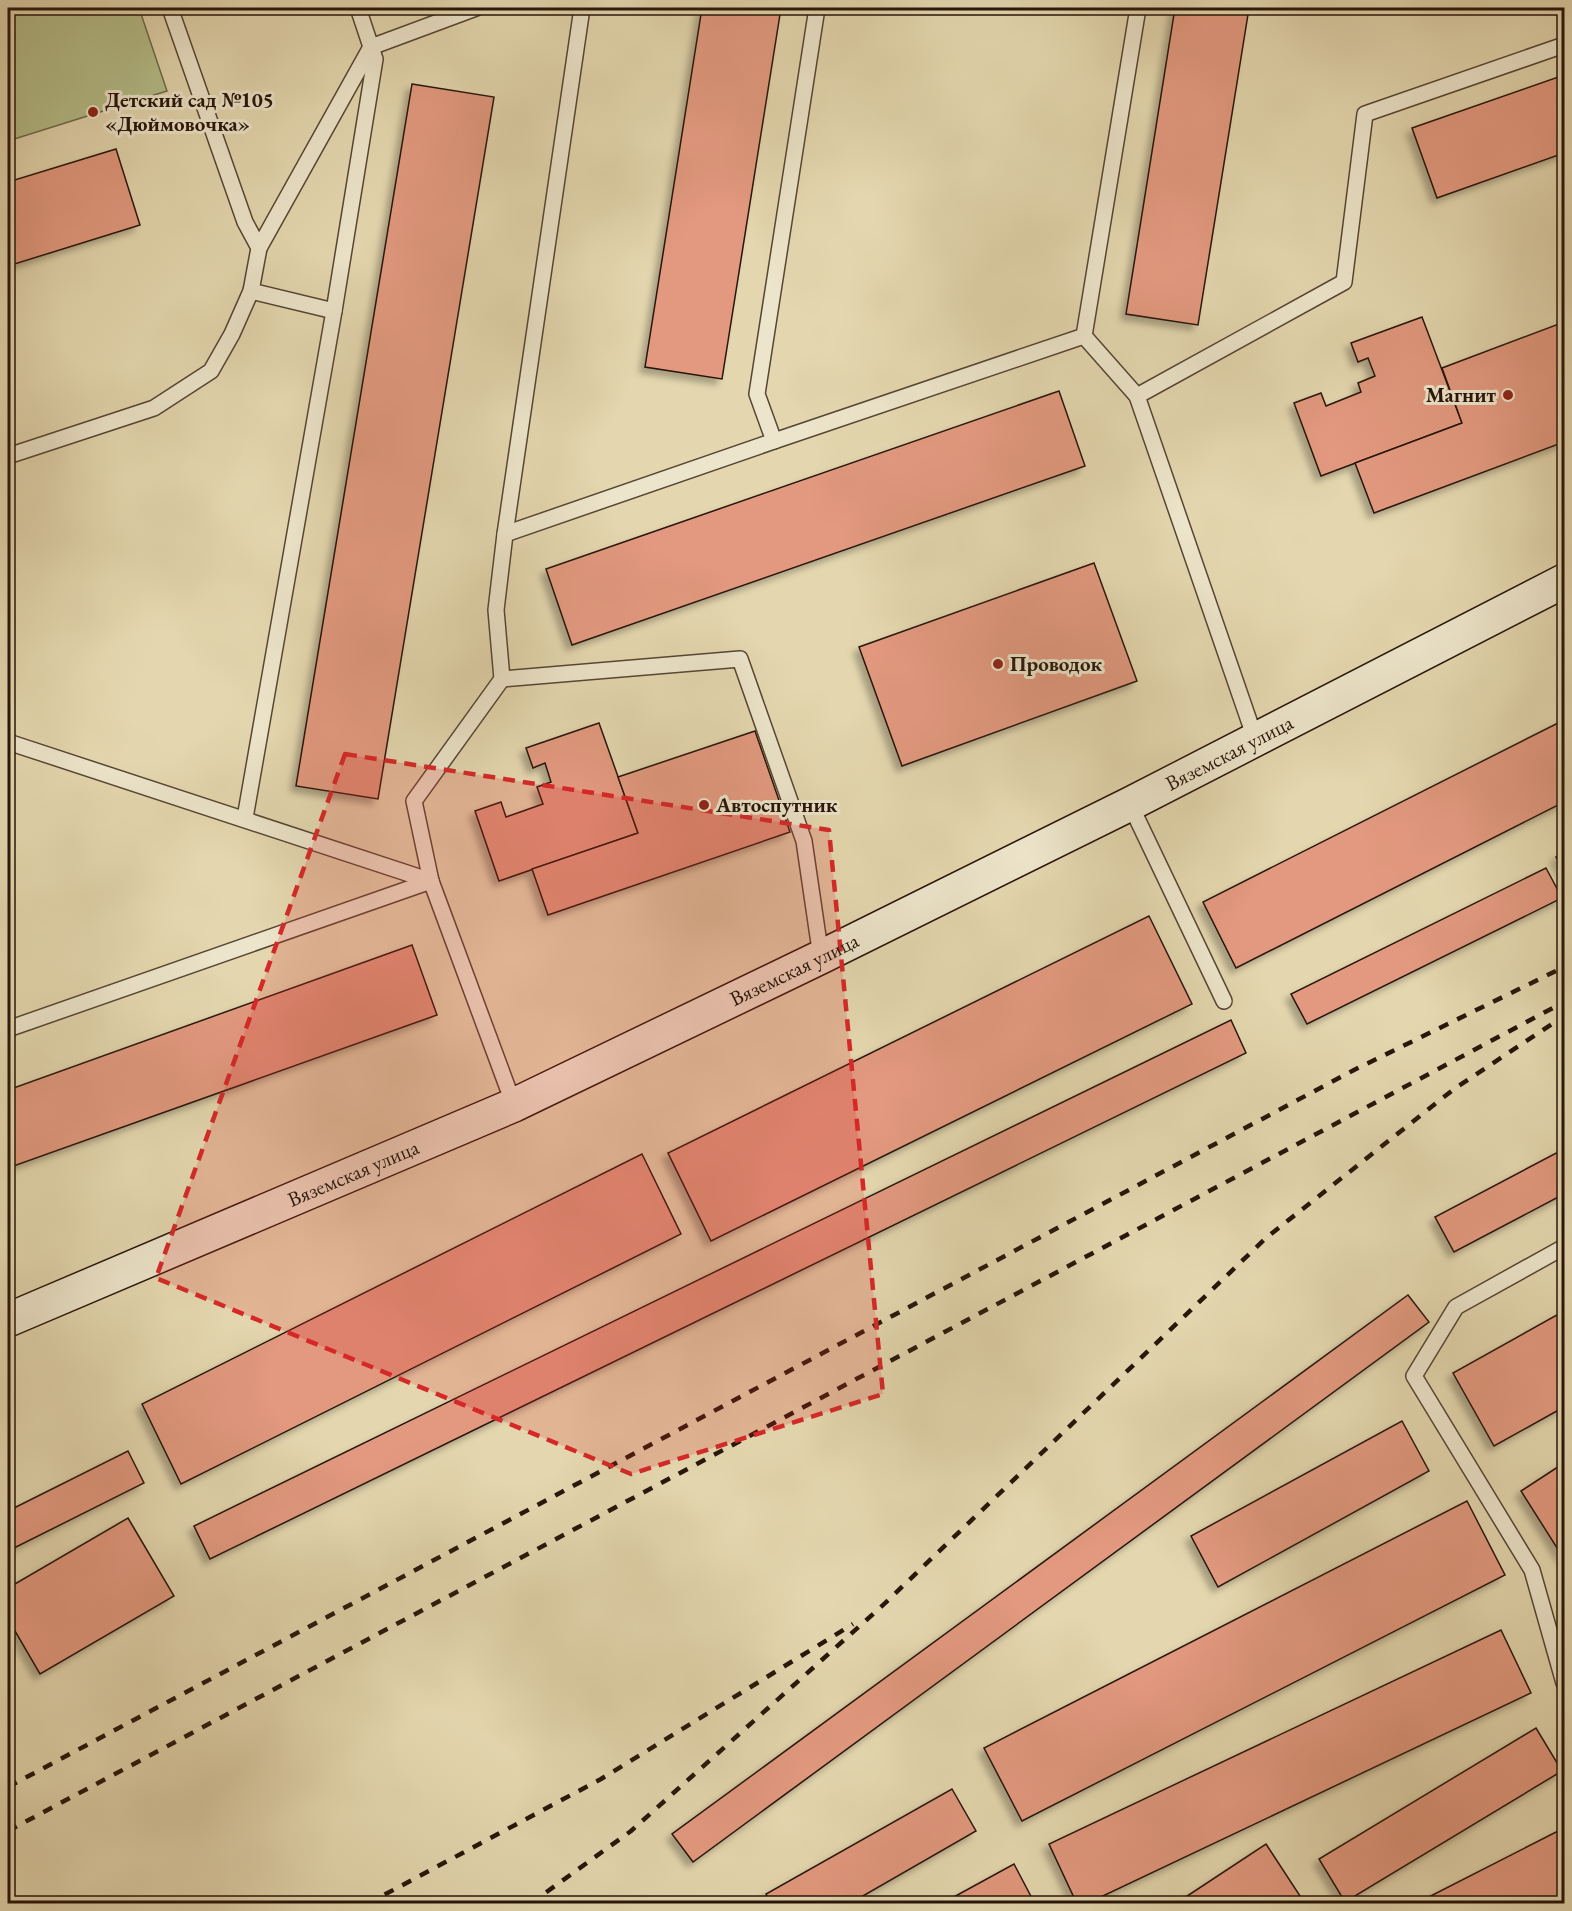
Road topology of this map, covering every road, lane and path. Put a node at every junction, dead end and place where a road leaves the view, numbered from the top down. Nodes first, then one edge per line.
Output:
1 (170, 8) edge
2 (358, 8) edge
3 (476, 8) edge
4 (582, 8) edge
5 (816, 8) edge
6 (1138, 8) edge
7 (1564, 45) edge
8 (370, 47) junction
9 (259, 249) junction
10 (251, 291) junction
11 (334, 311) junction
12 (1084, 336) junction
13 (1137, 396) junction
14 (774, 441) junction
15 (8, 456) edge
16 (505, 534) junction
17 (1564, 581) edge
18 (502, 679) junction
19 (1256, 741) junction
20 (8, 742) edge
21 (1130, 804) junction
22 (245, 818) junction
23 (431, 880) junction
24 (821, 957) junction
25 (1224, 1001) dead end
26 (8, 1029) edge
27 (514, 1105) junction
28 (1564, 1247) edge
29 (8, 1320) edge
30 (1564, 1683) edge

1 - 9 lane
2 - 8 lane
3 - 8 lane
4 - 16 lane
5 - 14 lane
6 - 12 lane
7 - 13 lane
8 - 9 lane
8 - 11 lane
9 - 10 lane
10 - 11 lane
10 - 15 lane
11 - 22 lane
12 - 13 lane
12 - 14 lane
13 - 19 lane
14 - 16 lane
16 - 18 lane
17 - 19 street, Вяземская улица
18 - 23 lane
18 - 24 lane
19 - 21 street, Вяземская улица
20 - 22 lane
21 - 24 street, Вяземская улица
21 - 25 lane
22 - 23 lane
23 - 26 lane
23 - 27 lane
24 - 27 street, Вяземская улица
27 - 29 street, Вяземская улица
28 - 30 lane

